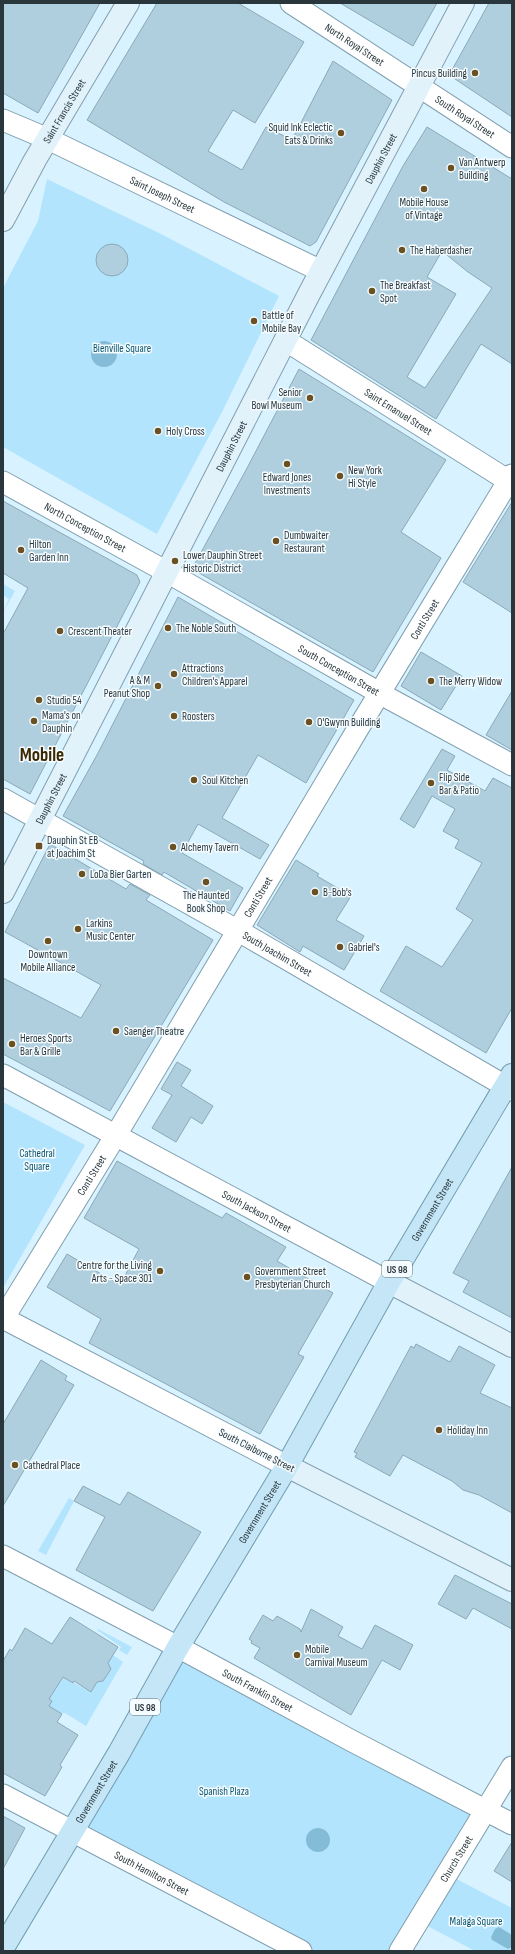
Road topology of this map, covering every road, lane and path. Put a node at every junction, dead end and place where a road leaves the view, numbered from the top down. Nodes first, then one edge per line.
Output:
1 (128, 3) edge
2 (291, 3) edge
3 (463, 3) edge
4 (418, 87) junction
5 (3, 120) edge
6 (48, 139) junction
7 (512, 147) edge
8 (3, 220) edge
9 (321, 271) junction
10 (285, 340) junction
11 (511, 479) edge
12 (3, 482) edge
13 (167, 572) junction
14 (379, 693) junction
15 (512, 765) edge
16 (3, 799) edge
17 (40, 820) junction
18 (3, 892) edge
19 (237, 931) junction
20 (3, 1075) edge
21 (510, 1084) edge
22 (116, 1135) junction
23 (389, 1282) junction
24 (3, 1318) edge
25 (512, 1346) edge
26 (287, 1466) junction
27 (3, 1556) edge
28 (512, 1580) edge
29 (178, 1647) junction
30 (512, 1767) edge
31 (3, 1795) edge
32 (486, 1810) junction
33 (512, 1824) edge
34 (73, 1832) junction
35 (3, 1948) edge
36 (301, 1951) edge
37 (400, 1951) edge

1 - 6 street, Saint Francis Street
2 - 4 street, North Royal Street
3 - 4 street, Dauphin Street
4 - 7 street, South Royal Street
4 - 9 street, Dauphin Street
5 - 6 street, Saint Joseph Street
6 - 8 street, Saint Francis Street
6 - 9 street, Saint Joseph Street
9 - 10 street, Dauphin Street
10 - 11 street, Saint Emanuel Street
10 - 13 street, Dauphin Street
11 - 14 street, Conti Street
12 - 13 street, North Conception Street
13 - 14 street, South Conception Street
13 - 17 street, Dauphin Street
14 - 15 street, South Conception Street
14 - 19 street, Conti Street
16 - 17 street, South Joachim Street
17 - 18 street, Dauphin Street
17 - 19 street, South Joachim Street
19 - 21 street, South Joachim Street
19 - 22 street, Conti Street
20 - 22 street, South Jackson Street
21 - 23 main road, Government Street / US 98
22 - 23 street, South Jackson Street
22 - 24 street, Conti Street
23 - 25 street, South Jackson Street
23 - 26 main road, Government Street / US 98
24 - 26 street, South Claiborne Street
26 - 28 street, South Claiborne Street
26 - 29 main road, Government Street / US 98
27 - 29 street, South Franklin Street
29 - 32 street, South Franklin Street
29 - 34 main road, Government Street / US 98
30 - 32 street, Church Street
31 - 34 street, South Hamilton Street
32 - 33 street, South Franklin Street
32 - 37 street, Church Street
34 - 35 main road, Government Street / US 98
34 - 36 street, South Hamilton Street

